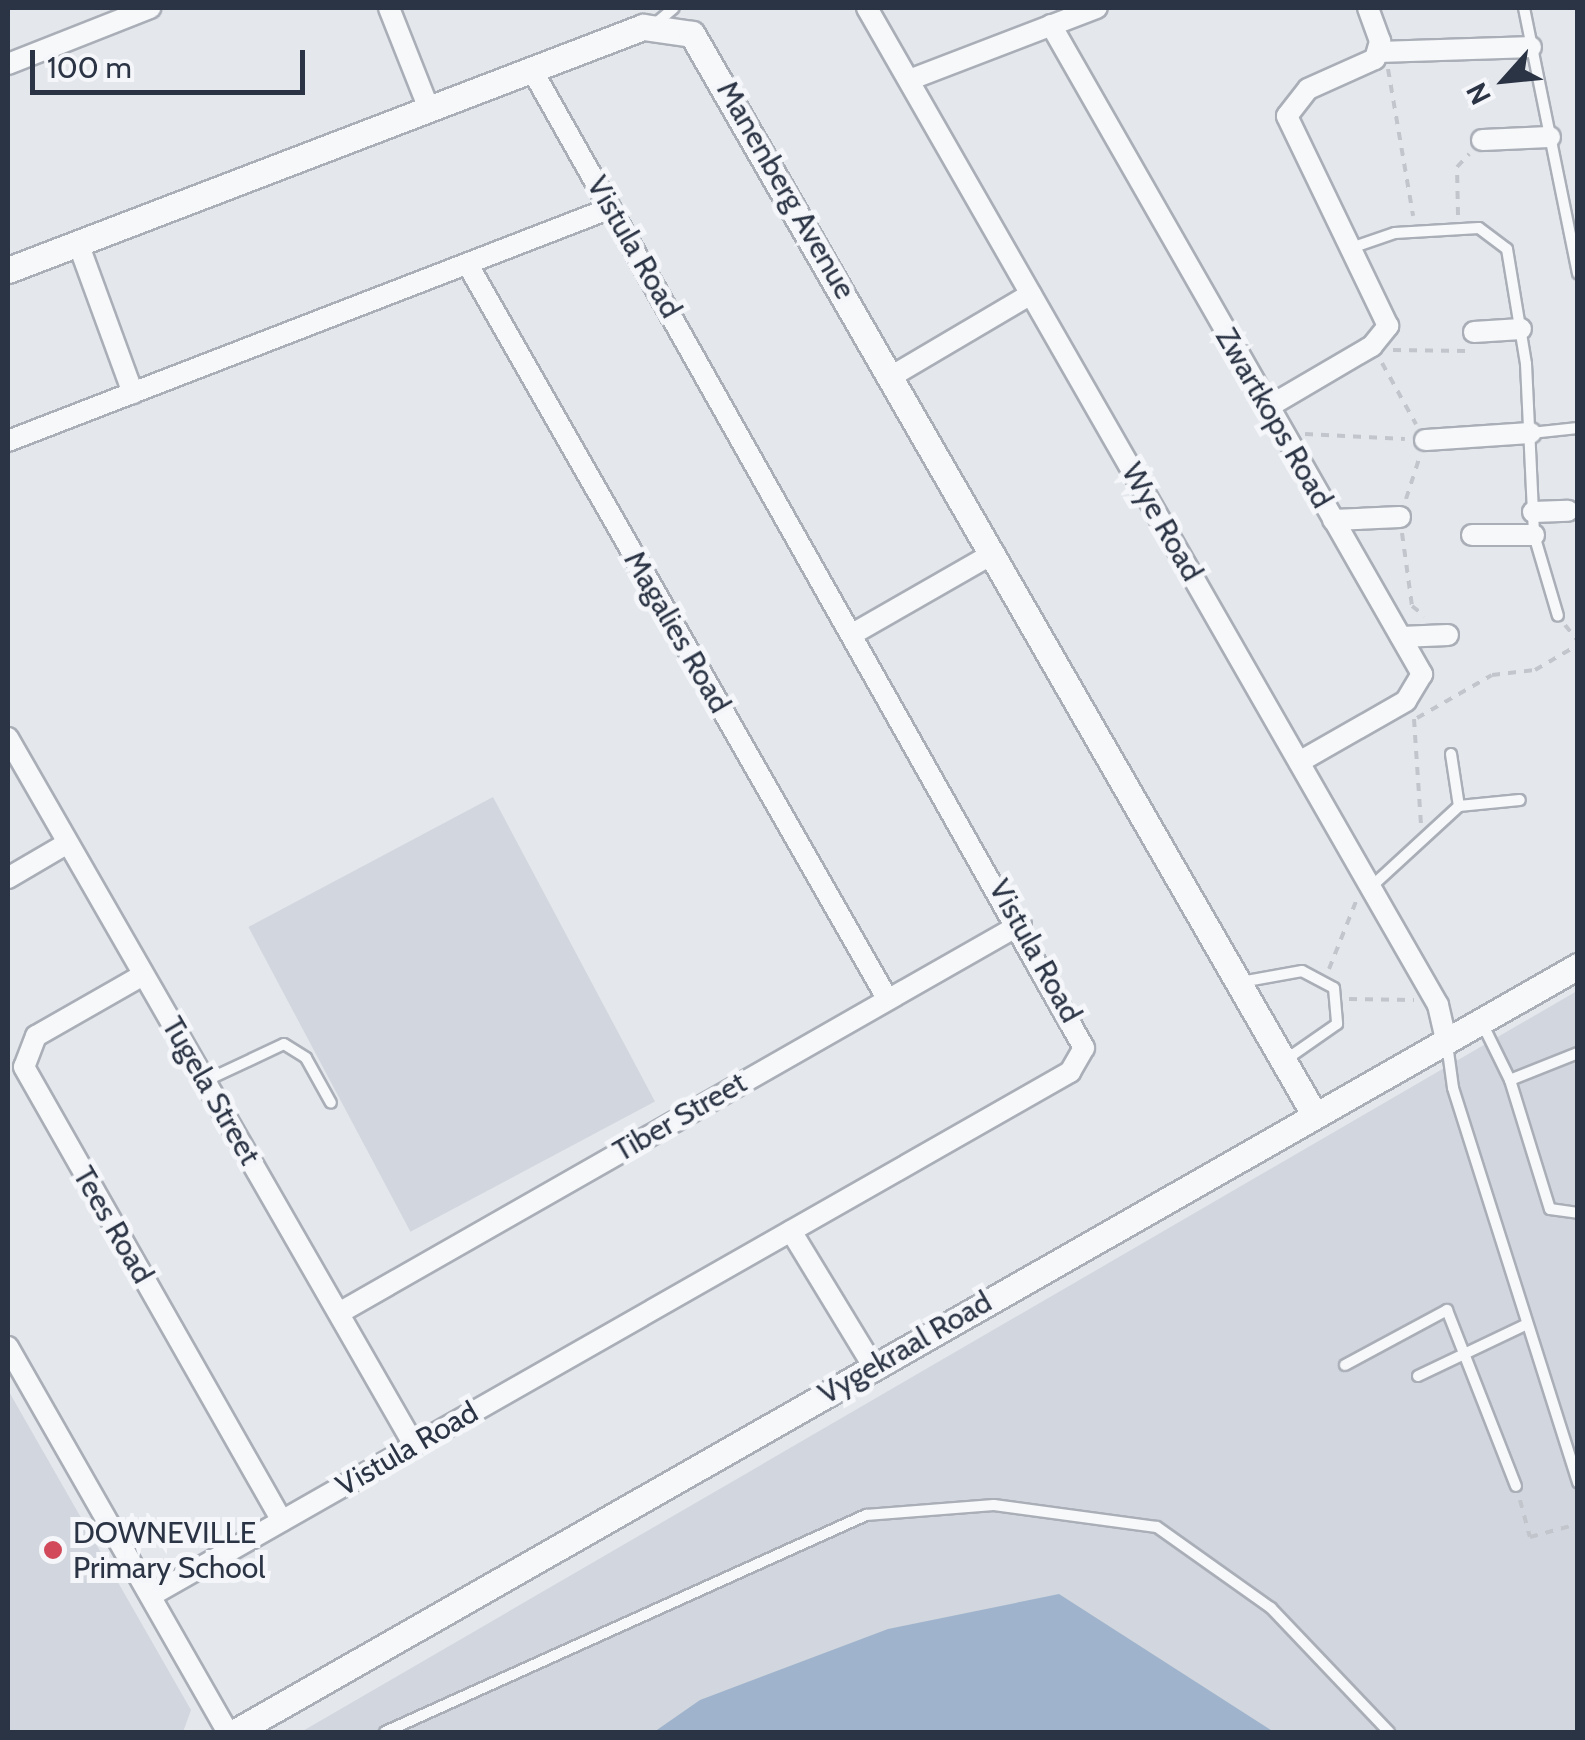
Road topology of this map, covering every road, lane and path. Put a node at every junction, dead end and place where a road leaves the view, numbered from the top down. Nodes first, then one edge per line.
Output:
1 (150, 8) edge
2 (389, 8) edge
3 (867, 8) edge
4 (1097, 8) edge
5 (1368, 8) edge
6 (1524, 8) edge
7 (665, 16) edge
8 (1051, 25) junction
9 (1531, 47) junction
10 (1381, 52) junction
11 (8, 64) edge
12 (532, 70) junction
13 (909, 80) junction
14 (429, 109) junction
15 (1550, 136) junction
16 (1482, 140) joint
17 (611, 208) junction
18 (1459, 229) junction
19 (1417, 230) junction
20 (78, 244) junction
21 (1354, 247) junction
22 (468, 265) junction
23 (8, 270) edge
24 (1578, 274) edge
25 (1031, 294) junction
26 (1521, 329) junction
27 (1474, 332) joint
28 (1372, 346) junction
29 (892, 376) junction
30 (133, 393) junction
31 (1268, 408) junction
32 (1578, 428) edge
33 (1282, 432) junction
34 (1531, 434) junction
35 (1425, 440) junction
36 (8, 441) edge
37 (1568, 510) dead end
38 (1533, 512) junction
39 (1400, 517) junction
40 (1334, 520) junction
41 (1472, 535) dead end
42 (1534, 535) junction
43 (994, 553) junction
44 (1558, 616) joint
45 (856, 632) junction
46 (1448, 635) joint
47 (1401, 636) junction
48 (1578, 643) edge
49 (1410, 710) junction
50 (8, 738) edge
51 (1451, 754) dead end
52 (1299, 762) junction
53 (1520, 800) dead end
54 (1459, 806) junction
55 (1432, 832) junction
56 (68, 844) junction
57 (8, 878) edge
58 (1371, 887) junction
59 (1021, 924) junction
60 (1578, 966) edge
61 (143, 975) junction
62 (1325, 978) junction
63 (1240, 983) junction
64 (887, 998) junction
65 (1338, 998) junction
66 (1438, 1004) junction
67 (1481, 1021) junction
68 (1446, 1040) junction
69 (1578, 1053) edge
70 (1284, 1061) junction
71 (1510, 1080) junction
72 (205, 1081) junction
73 (331, 1103) dead end
74 (1314, 1114) junction
75 (1578, 1213) edge
76 (792, 1231) junction
77 (340, 1313) junction
78 (1527, 1324) junction
79 (8, 1347) edge
80 (1466, 1350) junction
81 (1344, 1365) dead end
82 (873, 1366) junction
83 (1418, 1376) dead end
84 (414, 1445) junction
85 (1578, 1483) edge
86 (1516, 1486) joint
87 (282, 1521) junction
88 (1578, 1524) edge
89 (152, 1595) junction
90 (232, 1732) edge
91 (384, 1732) edge
92 (1389, 1732) edge

1 - 11 street
2 - 14 street
3 - 13 street, Wye Road
4 - 8 street
5 - 10 street
6 - 9 lane
7 - 12 street, Manenberg Avenue
7 - 29 street, Manenberg Avenue
8 - 13 street
8 - 31 street, Zwartkops Road
9 - 10 street
9 - 15 lane
10 - 19 path
10 - 21 street
12 - 14 street, Manenberg Avenue
12 - 17 street, Vistula Road
13 - 25 street, Wye Road
14 - 20 street, Manenberg Avenue
15 - 16 street
15 - 24 lane
16 - 18 path
17 - 22 street
17 - 45 street, Vistula Road
18 - 19 lane
18 - 26 lane
19 - 21 lane
20 - 23 street, Manenberg Avenue
20 - 30 street
21 - 28 street
22 - 30 street
22 - 64 street, Magalies Road
25 - 29 street
25 - 52 street, Wye Road
26 - 27 street
26 - 34 lane
27 - 28 path
28 - 31 street
28 - 35 path
29 - 43 street, Manenberg Avenue
30 - 36 street
31 - 33 street, Zwartkops Road
32 - 34 lane
33 - 35 path
33 - 40 street, Zwartkops Road
34 - 35 street
34 - 38 lane
35 - 39 path
37 - 38 street
38 - 42 lane
39 - 40 street
39 - 46 path
40 - 47 street, Zwartkops Road
41 - 42 street
42 - 44 lane
43 - 45 street
43 - 63 street, Manenberg Avenue
44 - 48 path
45 - 59 street, Vistula Road
46 - 47 street
47 - 49 street, Zwartkops Road
48 - 49 path
49 - 52 street
49 - 55 path
50 - 56 street, Tugela Street
51 - 54 lane
52 - 58 street, Wye Road
53 - 54 lane
54 - 55 lane
55 - 58 lane
56 - 57 street
56 - 61 street, Tugela Street
58 - 62 path
58 - 66 street, Wye Road
59 - 64 street, Tiber Street
59 - 76 street, Vistula Road
60 - 67 street, Vygekraal Road
61 - 72 street, Tugela Street
61 - 87 street, Tees Road
62 - 63 lane
62 - 65 lane
63 - 70 street, Manenberg Avenue
64 - 77 street, Tiber Street
65 - 66 path
65 - 70 lane
66 - 68 street, Wye Road
67 - 68 street, Vygekraal Road
67 - 71 lane
68 - 74 street, Vygekraal Road
68 - 78 lane
69 - 71 lane
70 - 74 street, Manenberg Avenue
71 - 75 lane
72 - 73 lane
72 - 77 street, Tugela Street
74 - 82 street, Vygekraal Road
76 - 82 street
76 - 84 street, Vistula Road
77 - 84 street, Tugela Street
78 - 80 lane
78 - 85 lane
79 - 89 street
80 - 81 lane
80 - 83 lane
80 - 86 lane
82 - 90 street, Vygekraal Road
84 - 87 street, Vistula Road
86 - 88 path
87 - 89 street, Vistula Road
89 - 90 street
91 - 92 lane

